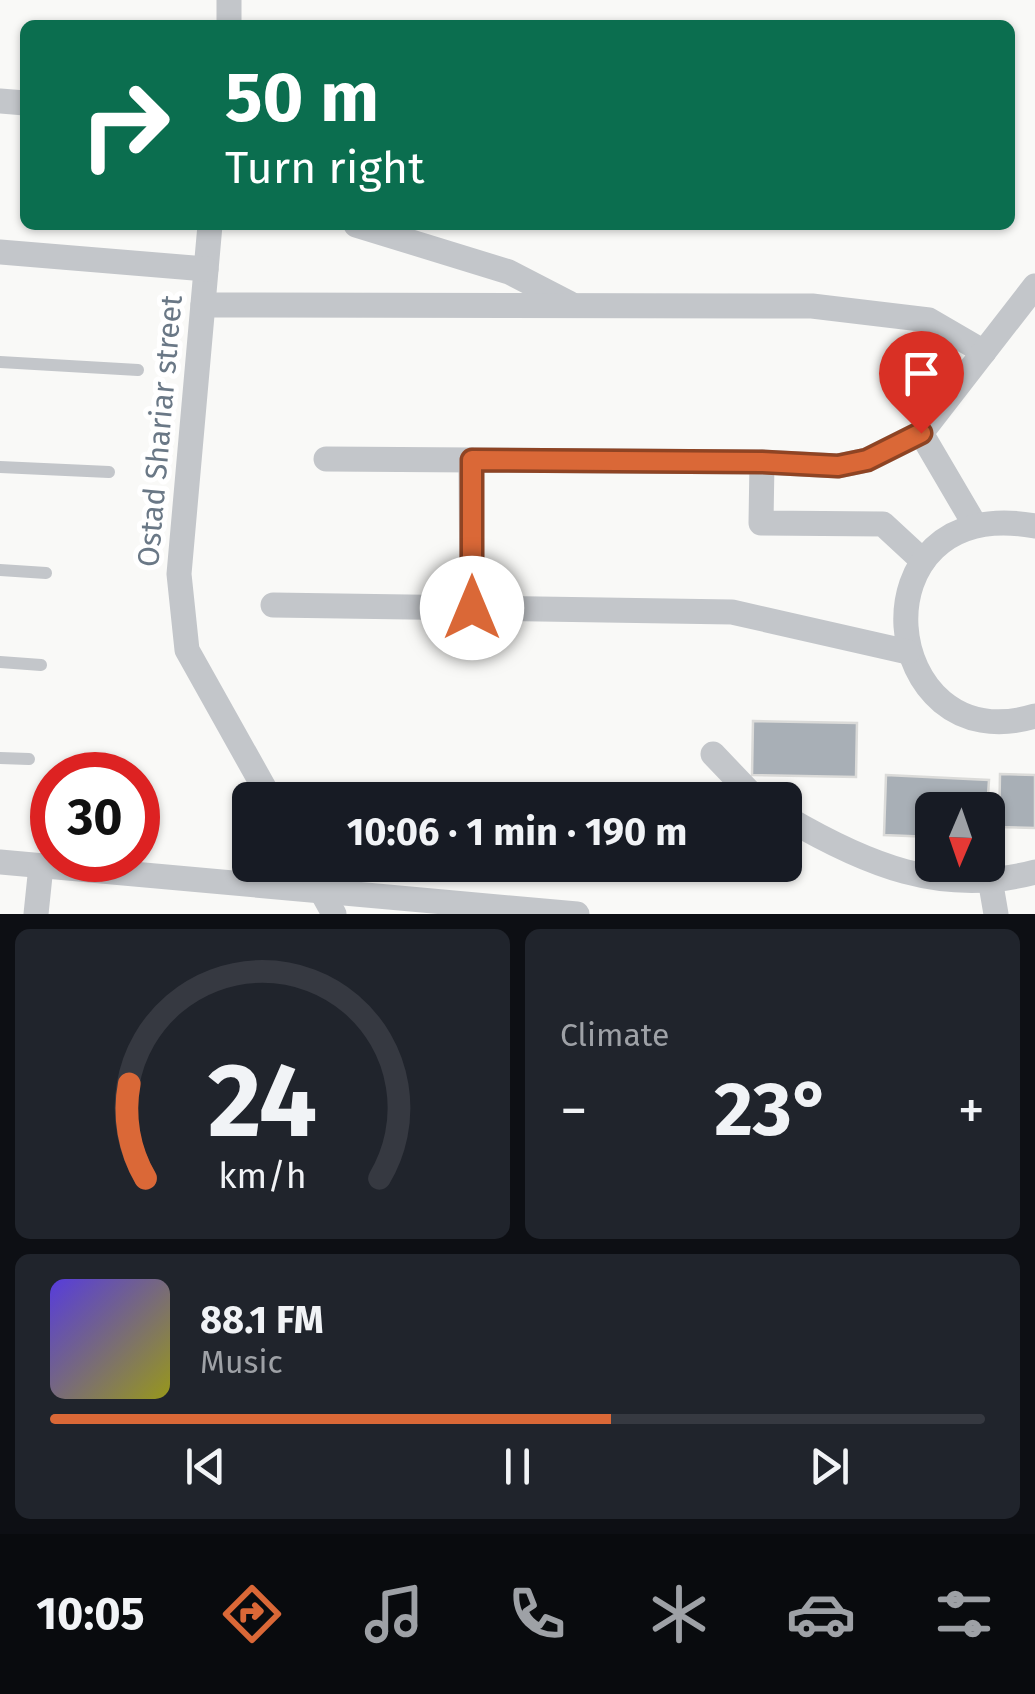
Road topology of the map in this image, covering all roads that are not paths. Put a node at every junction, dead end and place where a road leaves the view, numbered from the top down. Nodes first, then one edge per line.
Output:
1 (210, 230) edge
2 (372, 230) edge
3 (0, 252) edge
4 (206, 269) junction
5 (1035, 286) edge
6 (203, 305) junction
7 (574, 306) junction
8 (984, 352) junction
9 (0, 362) edge
10 (138, 370) dead end
11 (921, 433) junction
12 (326, 459) dead end
13 (472, 460) junction
14 (762, 462) junction
15 (0, 467) edge
16 (109, 472) dead end
17 (975, 525) junction
18 (1035, 526) edge
19 (923, 561) junction
20 (0, 570) edge
21 (46, 573) dead end
22 (273, 605) dead end
23 (472, 608) junction
24 (908, 652) junction
25 (0, 662) edge
26 (41, 665) dead end
27 (1035, 716) edge
28 (713, 754) dead end
29 (0, 758) edge
30 (30, 759) dead end
31 (261, 782) edge
32 (740, 782) edge
33 (802, 825) edge
34 (0, 862) edge
35 (30, 865) edge
36 (1035, 872) edge
37 (915, 874) edge
38 (1005, 877) edge
39 (160, 881) edge
40 (39, 882) edge
41 (991, 882) edge
42 (329, 903) edge
43 (36, 914) edge
44 (577, 914) edge
45 (996, 914) edge

1 - 4 street, Ostad Shariar street
2 - 7 street
3 - 4 street
4 - 6 street, Ostad Shariar street
5 - 8 street
6 - 7 street
6 - 31 street, Ostad Shariar street
7 - 8 street
8 - 11 street
9 - 10 lane
11 - 14 street
11 - 17 street
12 - 13 street
13 - 14 street
13 - 23 street
14 - 19 street
15 - 16 lane
17 - 18 street
17 - 19 street
19 - 24 street
20 - 21 lane
22 - 23 street
23 - 24 street
24 - 27 street
25 - 26 lane
28 - 32 street
29 - 30 lane
33 - 37 street
34 - 35 street
36 - 38 street
39 - 42 street
40 - 43 street
41 - 45 street
42 - 44 street

